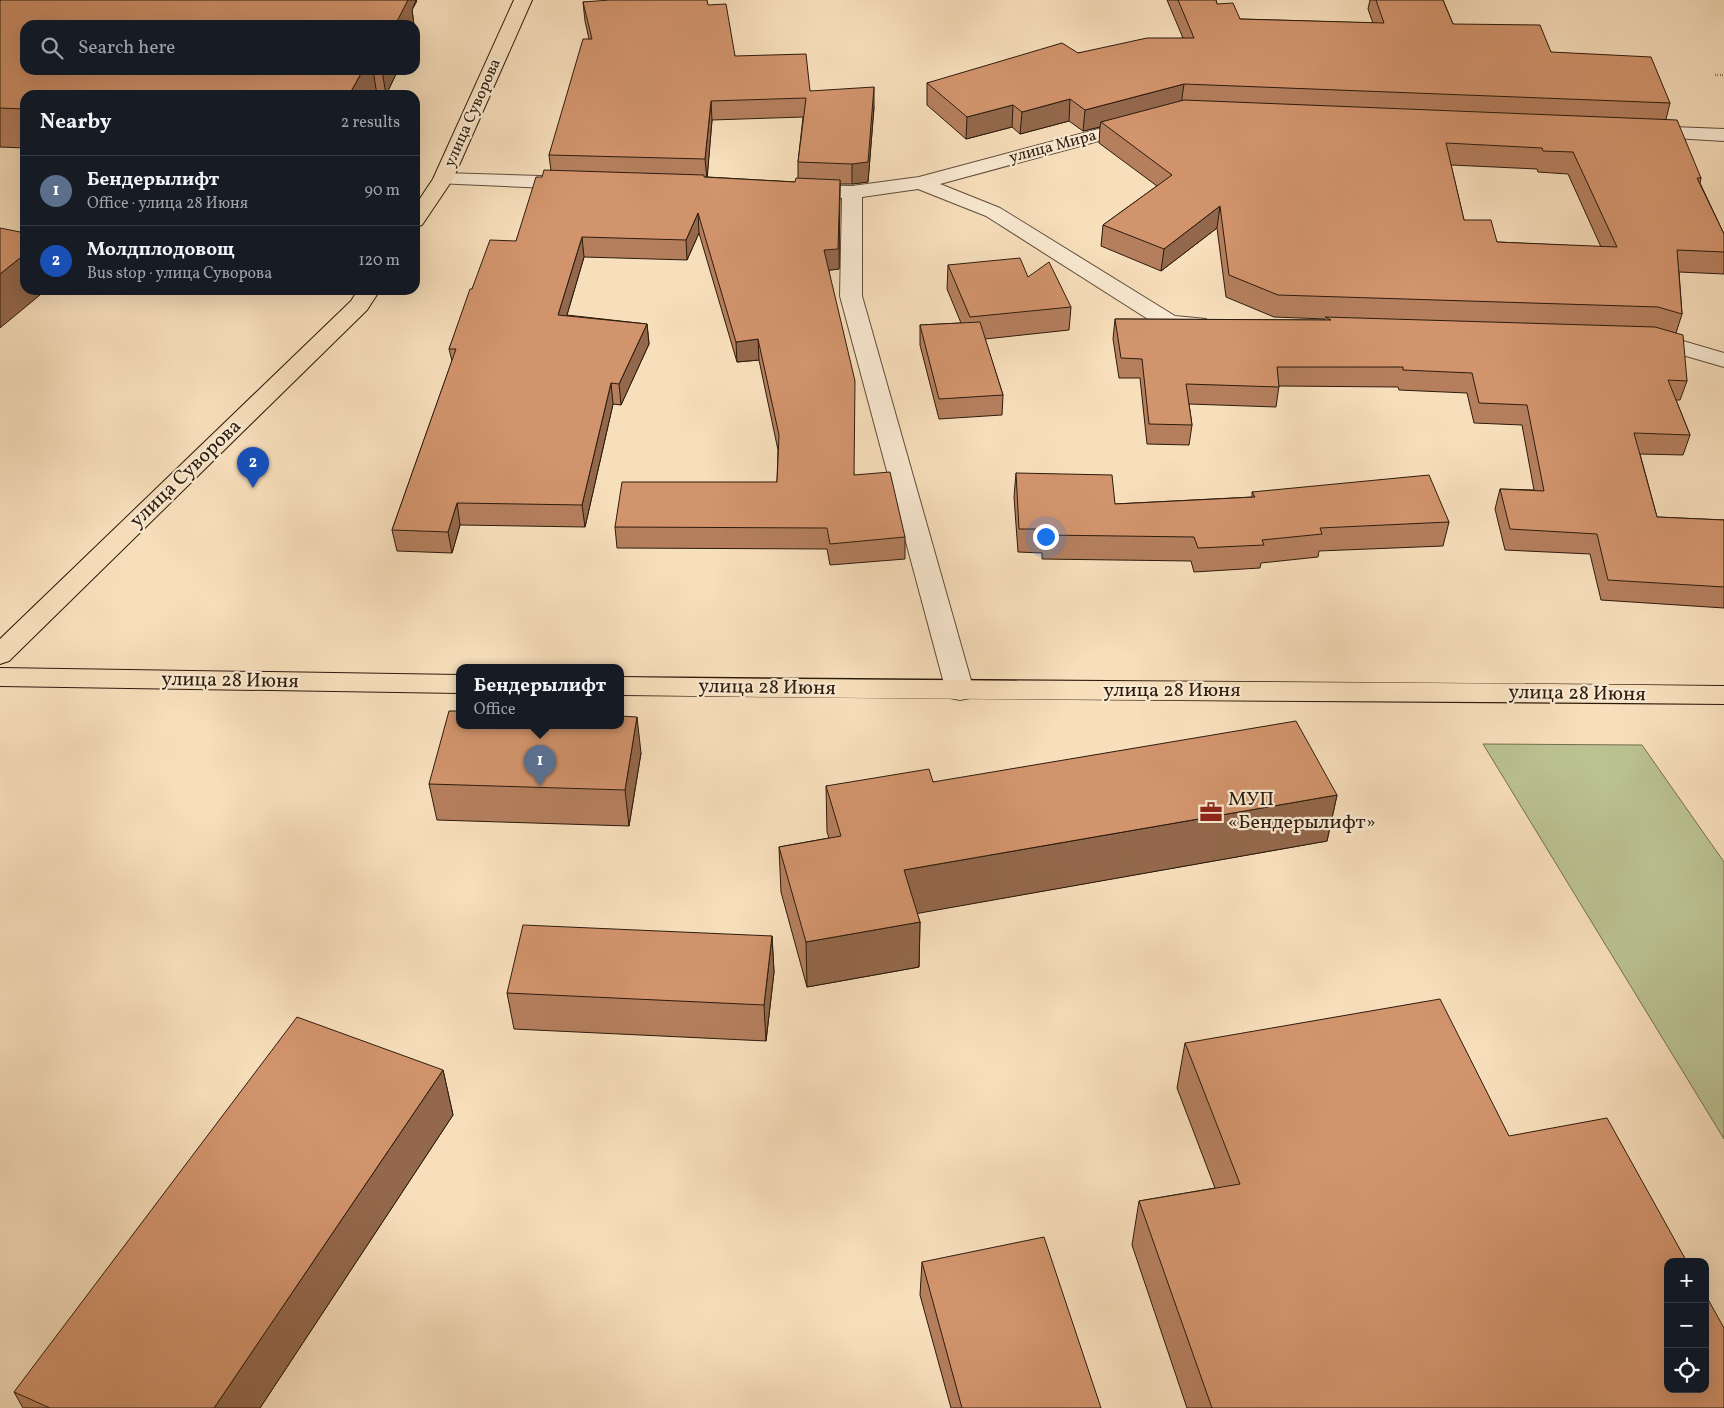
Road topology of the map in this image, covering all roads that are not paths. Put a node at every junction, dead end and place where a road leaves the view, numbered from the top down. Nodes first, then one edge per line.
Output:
1 (523, 0) edge
2 (1153, 120) edge
3 (1625, 131) edge
4 (1724, 135) edge
5 (443, 179) junction
6 (920, 183) junction
7 (593, 184) edge
8 (782, 190) edge
9 (852, 192) junction
10 (420, 214) edge
11 (366, 295) edge
12 (1219, 325) edge
13 (1632, 338) edge
14 (1724, 360) edge
15 (0, 655) edge
16 (0, 678) edge
17 (456, 684) edge
18 (624, 686) edge
19 (960, 691) junction
20 (1724, 696) edge

1 - 5 main road, улица Суворова
2 - 6 street, улица Мира
3 - 4 street
5 - 7 street
5 - 10 main road, улица Суворова
6 - 9 street, улица Мира
6 - 12 street
8 - 9 street, улица Мира
9 - 19 street
11 - 15 main road, улица Суворова
13 - 14 street
16 - 17 main road, улица 28 Июня
18 - 19 main road, улица 28 Июня
19 - 20 main road, улица 28 Июня

